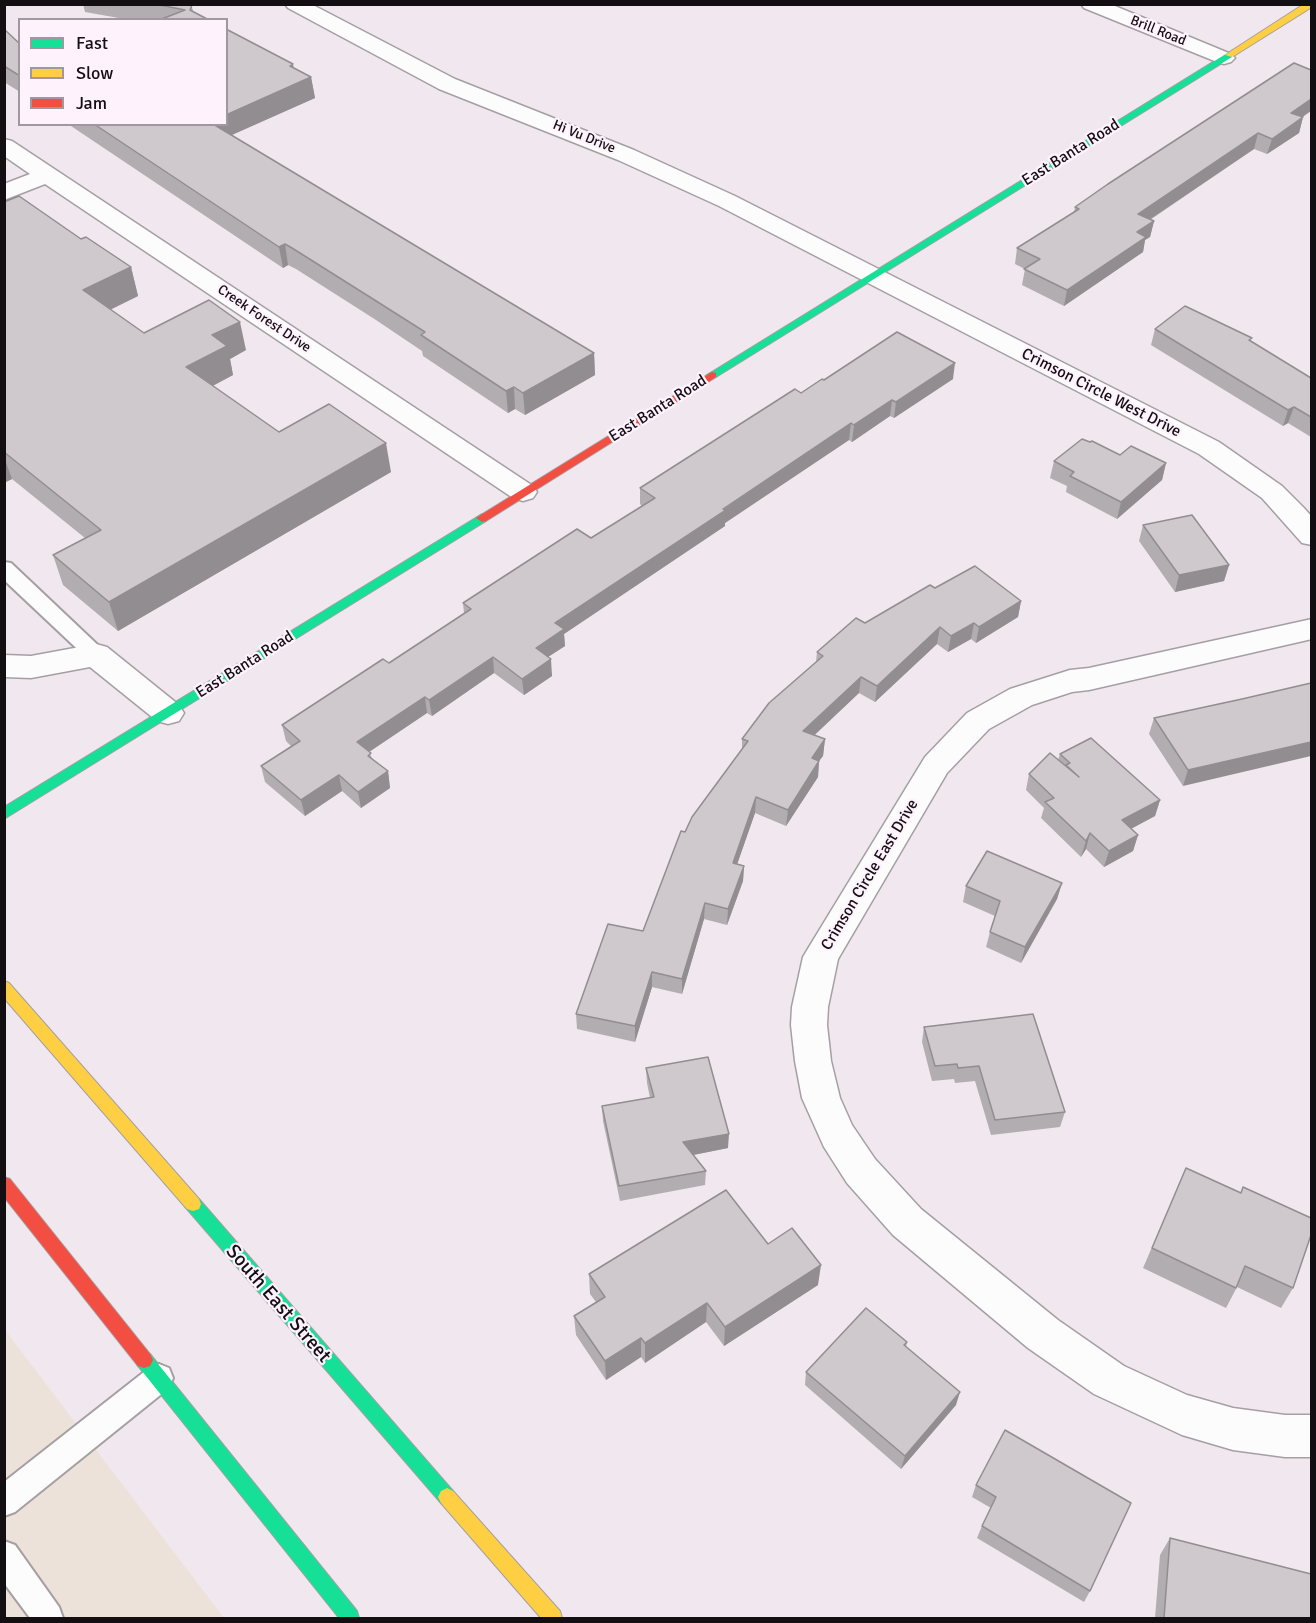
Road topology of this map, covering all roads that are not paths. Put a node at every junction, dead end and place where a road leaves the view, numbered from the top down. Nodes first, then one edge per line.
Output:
1 (295, 4) edge
2 (1091, 4) edge
3 (1311, 4) edge
4 (1224, 57) junction
5 (4, 146) edge
6 (47, 175) junction
7 (4, 193) edge
8 (871, 276) junction
9 (523, 492) junction
10 (1311, 536) edge
11 (4, 568) edge
12 (1311, 629) edge
13 (96, 655) junction
14 (4, 666) edge
15 (168, 713) junction
16 (4, 814) edge
17 (4, 987) edge
18 (4, 1184) edge
19 (159, 1378) junction
20 (1311, 1436) edge
21 (4, 1501) edge
22 (4, 1556) edge
23 (48, 1618) edge
24 (350, 1618) edge
25 (553, 1618) edge

1 - 8 street, Hi Vu Drive
2 - 4 street, Brill Road
3 - 4 street, East Banta Road
4 - 8 street, East Banta Road
5 - 6 street, Creek Forest Drive
6 - 7 street
6 - 9 street, Creek Forest Drive
8 - 9 street, East Banta Road
8 - 10 street, Crimson Circle West Drive
9 - 15 street, East Banta Road
11 - 13 lane
12 - 20 street, Crimson Circle East Drive
13 - 14 street
13 - 15 street
15 - 16 street, East Banta Road
17 - 25 street, South East Street
18 - 19 street
19 - 21 lane
19 - 24 street
22 - 23 lane

